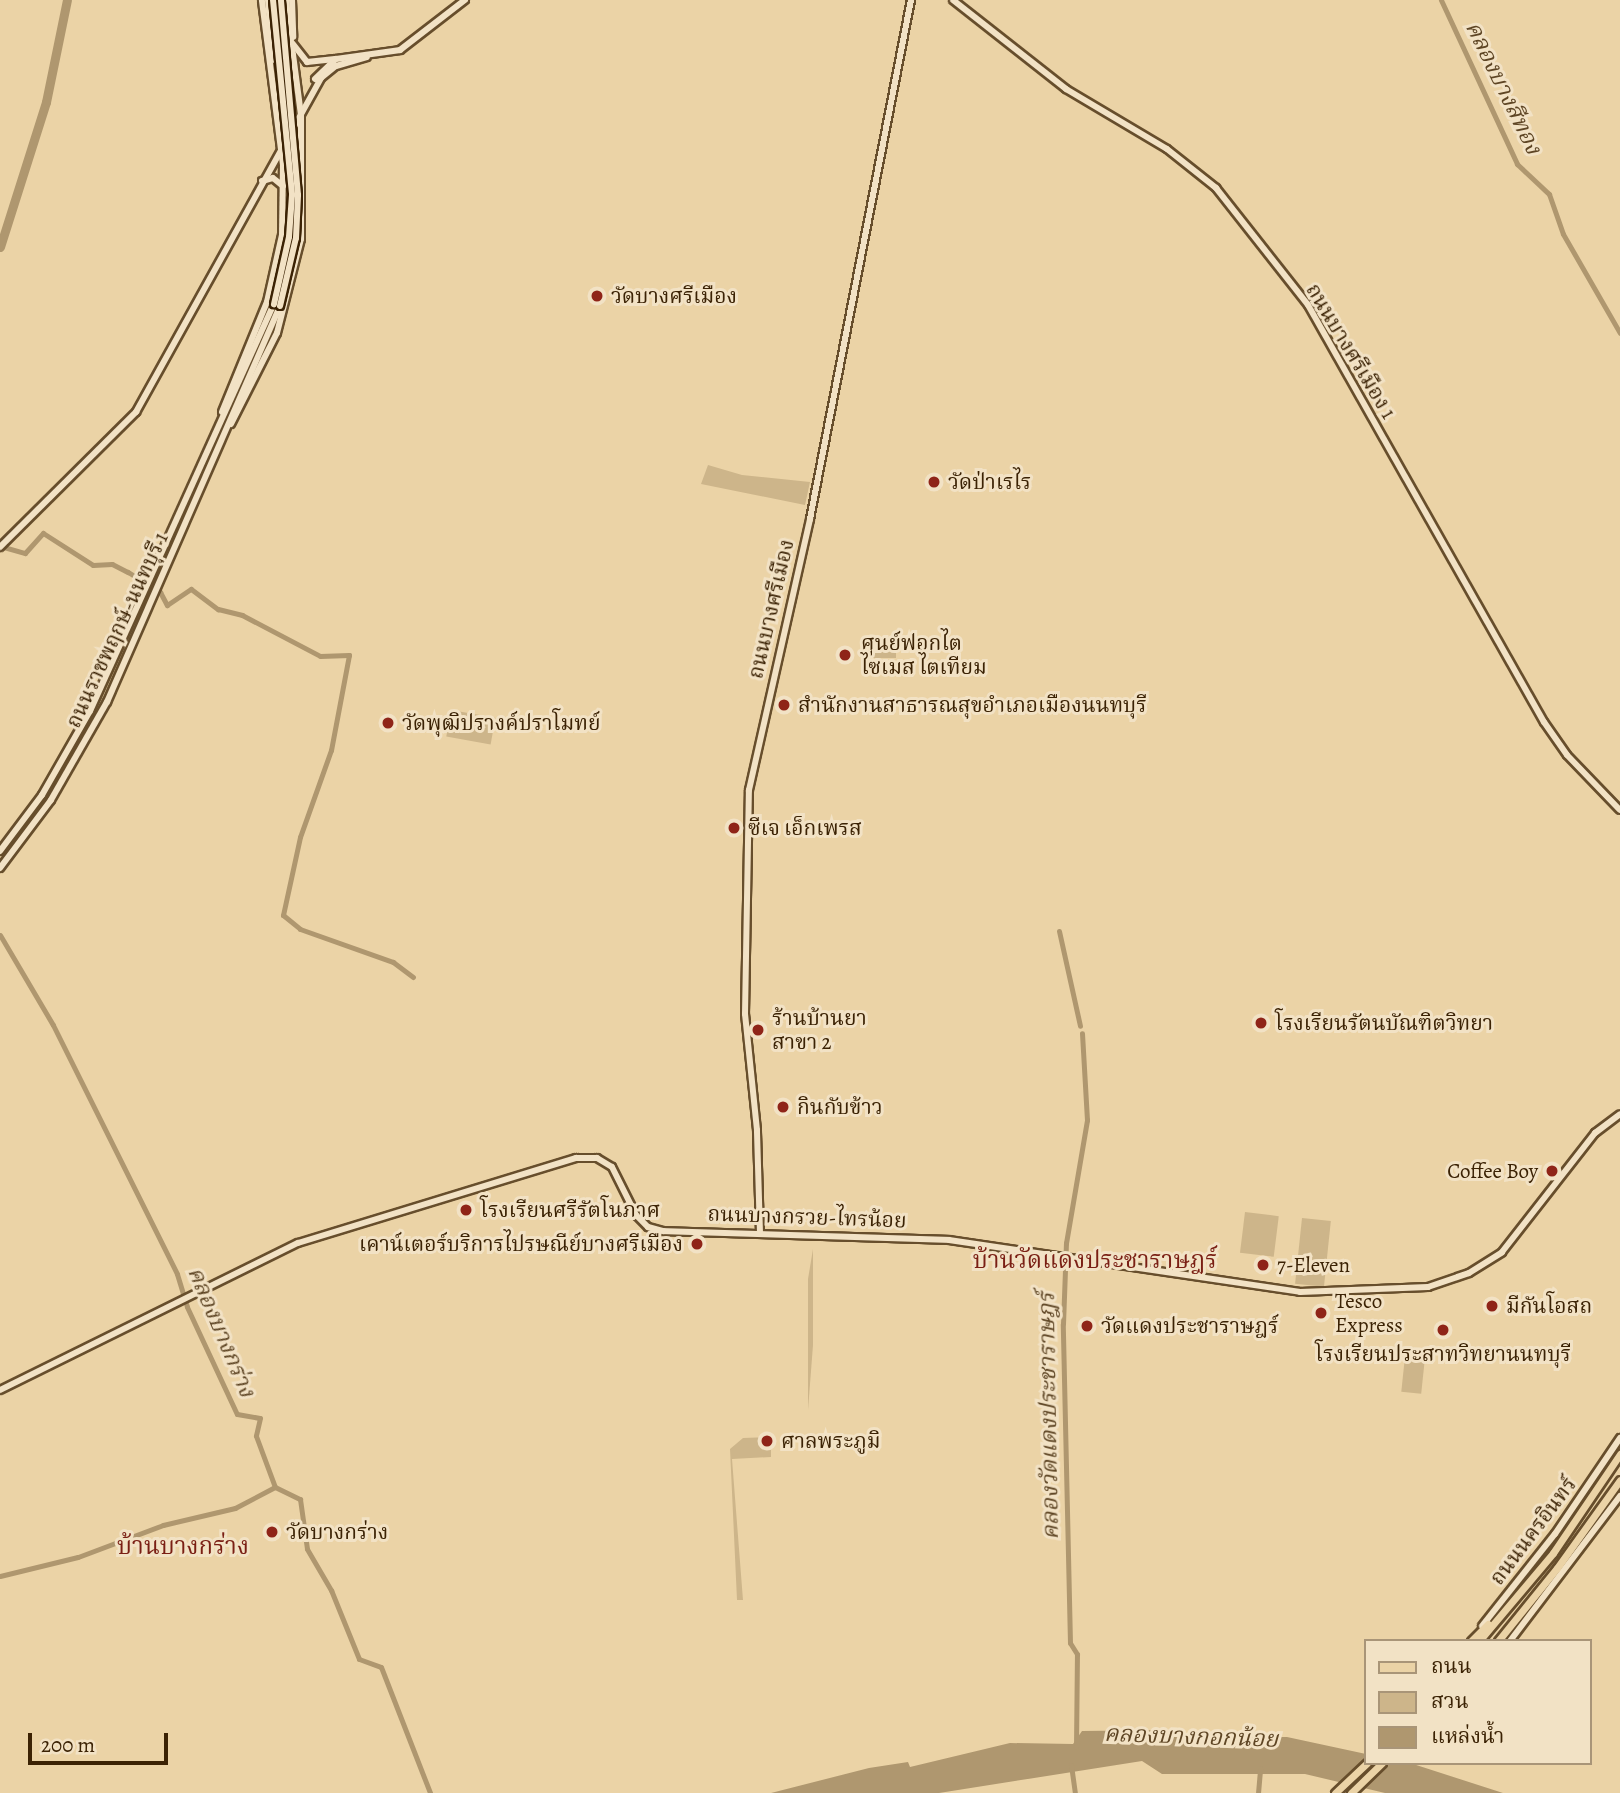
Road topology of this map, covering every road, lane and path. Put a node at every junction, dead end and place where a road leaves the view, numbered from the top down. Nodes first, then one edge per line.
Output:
1 (265, 0) edge
2 (273, 0) edge
3 (281, 0) edge
4 (286, 0) edge
5 (292, 0) edge
6 (465, 0) edge
7 (911, 0) edge
8 (953, 0) edge
9 (293, 44) junction
10 (367, 57) junction
11 (293, 58) junction
12 (336, 59) junction
13 (273, 83) junction
14 (297, 83) junction
15 (310, 89) junction
16 (277, 93) junction
17 (299, 113) junction
18 (281, 147) junction
19 (282, 160) junction
20 (302, 160) junction
21 (262, 181) junction
22 (285, 187) junction
23 (276, 305) junction
24 (216, 427) junction
25 (227, 431) junction
26 (3, 545) edge
27 (1620, 810) edge
28 (0, 851) edge
29 (0, 868) edge
30 (1620, 1114) edge
31 (760, 1233) junction
32 (0, 1390) edge
33 (1620, 1438) edge
34 (1620, 1454) edge
35 (1620, 1480) edge
36 (1620, 1496) edge
37 (1527, 1585) junction
38 (1512, 1625) junction
39 (1472, 1639) edge
40 (1472, 1639) edge
41 (1481, 1639) edge
42 (1499, 1639) edge
43 (1504, 1639) edge
44 (1512, 1639) edge
45 (1365, 1765) edge
46 (1380, 1765) edge
47 (1335, 1793) edge
48 (1351, 1793) edge

1 - 13 main road, ถนนราชพฤกษ์-นนทบุรี 1
2 - 23 main road, ถนนราชพฤกษ์-นนทบุรี 1, bridge
3 - 23 main road, ถนนราชพฤกษ์-นนทบุรี 1, bridge
4 - 11 main road
5 - 9 main road, ถนนราชพฤกษ์-นนทบุรี 1
6 - 10 main road
7 - 31 main road, ถนนบางศรีเมือง
8 - 27 main road, ถนนบางศรีเมือง 1
9 - 11 main road, ถนนราชพฤกษ์-นนทบุรี 1
9 - 12 main road
10 - 12 main road
10 - 17 main road
11 - 14 main road, ถนนราชพฤกษ์-นนทบุรี 1
12 - 15 main road
13 - 16 main road
13 - 18 main road, ถนนราชพฤกษ์-นนทบุรี 1
14 - 15 main road
14 - 16 main road
14 - 17 main road, ถนนราชพฤกษ์-นนทบุรี 1
15 - 17 main road
16 - 17 main road
17 - 18 main road
17 - 20 main road, ถนนราชพฤกษ์-นนทบุรี 1
18 - 19 main road, ถนนราชพฤกษ์-นนทบุรี 1
18 - 21 main road
19 - 20 main road
19 - 22 main road, ถนนราชพฤกษ์-นนทบุรี 1
20 - 25 main road, ถนนราชพฤกษ์-นนทบุรี 1
21 - 22 main road
21 - 26 main road
22 - 24 main road, ถนนราชพฤกษ์-นนทบุรี 1
23 - 24 main road, ถนนราชพฤกษ์-นนทบุรี 1
23 - 25 main road, ถนนราชพฤกษ์-นนทบุรี 1
24 - 28 main road, ถนนราชพฤกษ์-นนทบุรี 1
25 - 29 main road, ถนนราชพฤกษ์-นนทบุรี 1
30 - 31 main road, ถนนบางกรวย-ไทรน้อย
31 - 32 main road, ถนนบางกรวย-ไทรน้อย
33 - 39 main road, ถนนนครอินทร์
34 - 37 main road, ถนนนครอินทร์
35 - 38 main road, ถนนนครอินทร์
36 - 44 main road
37 - 40 main road
37 - 41 main road, ถนนนครอินทร์
38 - 42 main road, ถนนนครอินทร์
38 - 43 main road
45 - 47 main road
46 - 48 main road

